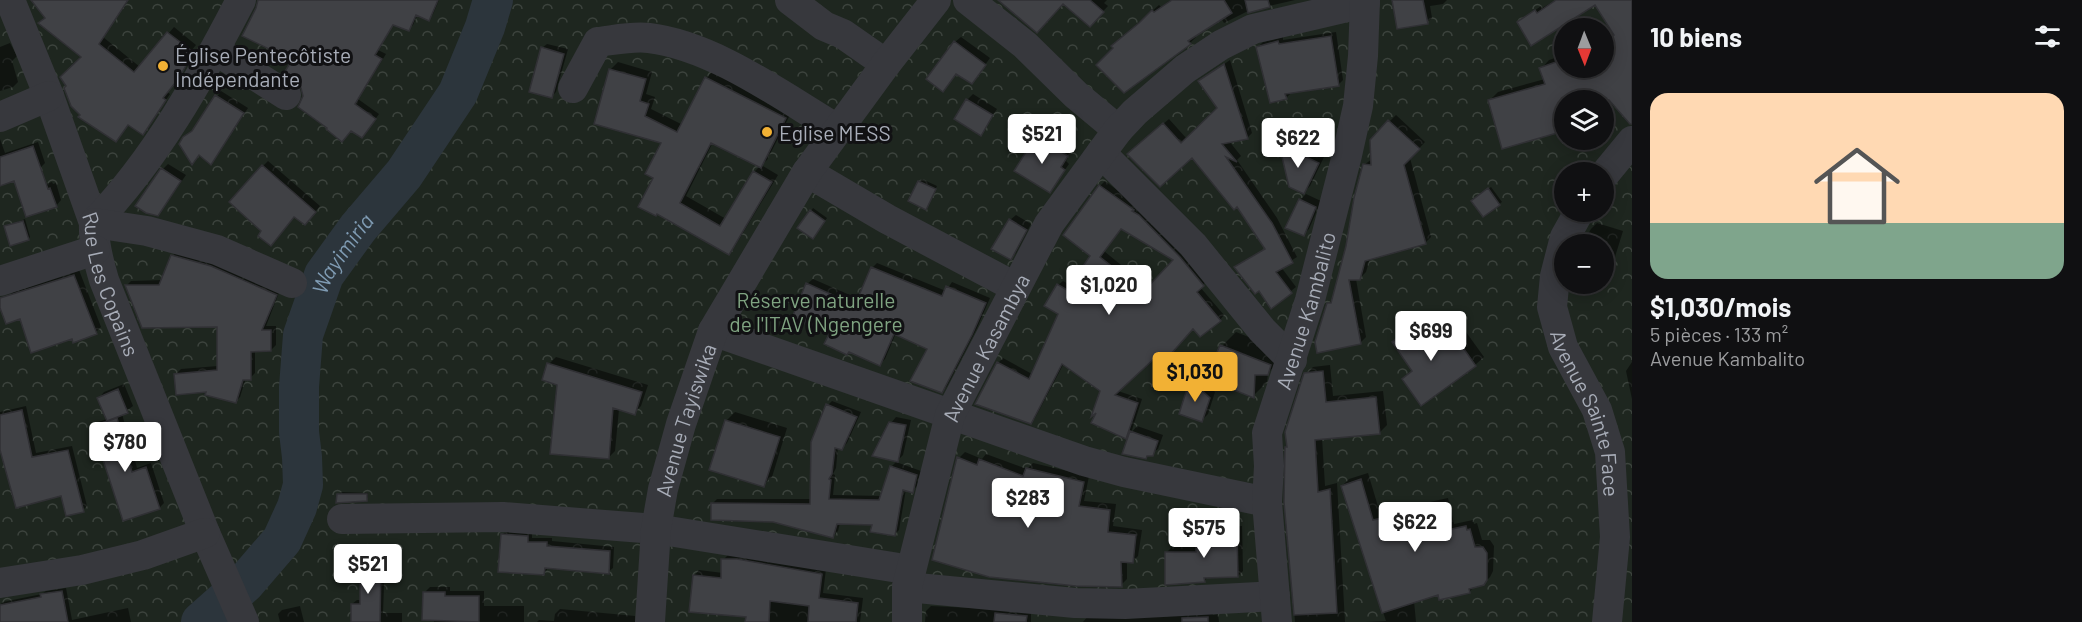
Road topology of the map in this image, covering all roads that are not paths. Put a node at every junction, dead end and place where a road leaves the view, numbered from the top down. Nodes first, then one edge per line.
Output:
1 (10, 0) edge
2 (241, 0) edge
3 (790, 0) edge
4 (936, 0) edge
5 (968, 0) edge
6 (1365, 2) edge
7 (215, 50) junction
8 (886, 64) junction
9 (573, 88) dead end
10 (286, 95) dead end
11 (50, 96) junction
12 (0, 117) edge
13 (838, 130) junction
14 (1109, 141) junction
15 (1632, 141) edge
16 (1614, 163) edge
17 (807, 172) junction
18 (1573, 222) edge
19 (95, 237) junction
20 (0, 281) edge
21 (292, 283) dead end
22 (1015, 286) junction
23 (713, 331) junction
24 (1292, 360) junction
25 (950, 415) junction
26 (1622, 474) edge
27 (1267, 502) junction
28 (342, 519) dead end
29 (656, 529) junction
30 (205, 533) junction
31 (909, 579) junction
32 (0, 583) edge
33 (1276, 609) edge
34 (1616, 615) edge
35 (242, 616) edge
36 (650, 622) edge
37 (907, 622) edge

1 - 11 street, Rue Les Copains
2 - 7 street
3 - 8 street
4 - 8 street, Avenue Tayiswika
5 - 14 street
6 - 14 street, Avenue Kasambya
6 - 24 street, Avenue Kambalito
7 - 10 street
7 - 19 street
8 - 13 street, Avenue Tayiswika
9 - 13 street
11 - 12 street
11 - 19 street, Rue Les Copains
13 - 17 street, Avenue Tayiswika
14 - 22 street, Avenue Kasambya
14 - 24 street
15 - 16 street
17 - 22 street
17 - 23 street, Avenue Tayiswika
18 - 26 street, Avenue Sainte Face
19 - 20 street
19 - 21 street
19 - 30 street, Rue Les Copains
22 - 25 street, Avenue Kasambya
23 - 25 street
23 - 29 street, Avenue Tayiswika
24 - 27 street, Avenue Kambalito
25 - 27 street
25 - 31 street, Avenue Kasambya
26 - 34 street, Avenue Sainte Face
27 - 33 street, Avenue Kambalito
28 - 29 street
29 - 31 street
29 - 36 street, Avenue Tayiswika
30 - 32 street
30 - 35 street, Rue Les Copains
31 - 33 street
31 - 37 street, Avenue Kasambya

